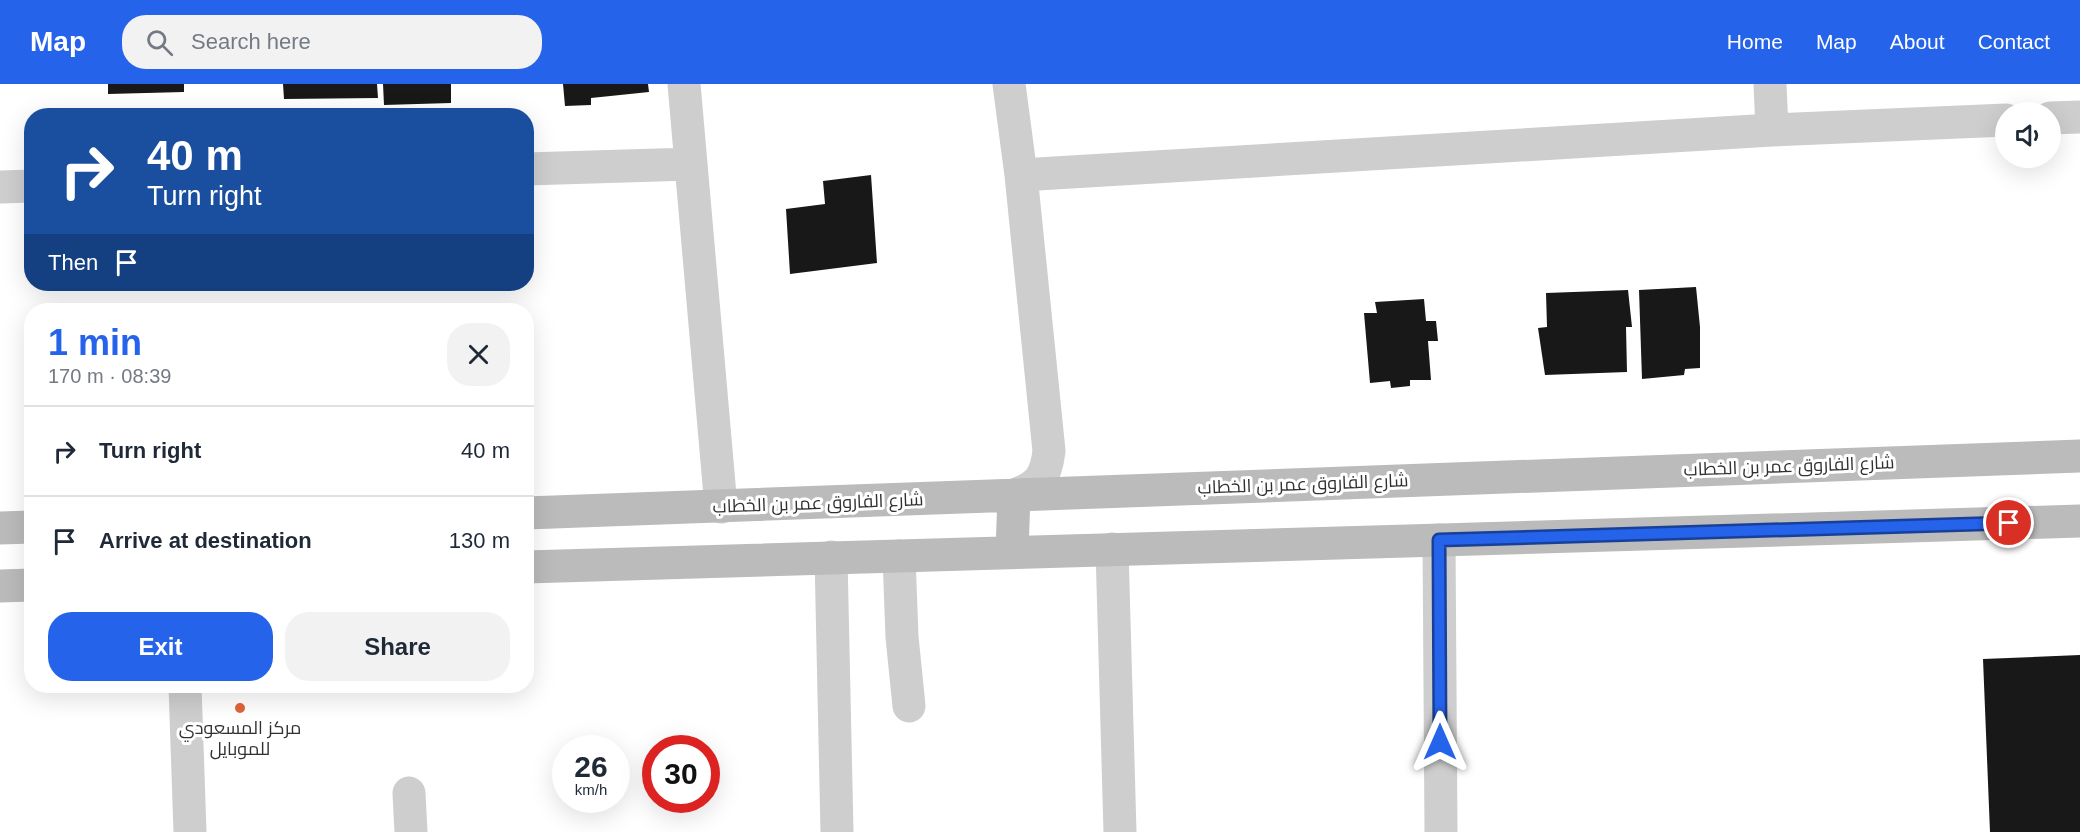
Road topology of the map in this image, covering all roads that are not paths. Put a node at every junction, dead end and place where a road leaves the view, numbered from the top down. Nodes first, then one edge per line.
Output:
1 (684, 84) edge
2 (1009, 84) edge
3 (1770, 84) edge
4 (2080, 117) edge
5 (2061, 118) edge
6 (1995, 120) edge
7 (1772, 130) junction
8 (691, 164) junction
9 (534, 170) edge
10 (1021, 175) junction
11 (24, 186) edge
12 (0, 187) edge
13 (2080, 456) edge
14 (1014, 495) junction
15 (721, 507) junction
16 (534, 513) edge
17 (2080, 521) edge
18 (24, 527) edge
19 (0, 528) edge
20 (1439, 540) junction
21 (1112, 549) junction
22 (1012, 552) junction
23 (899, 556) junction
24 (831, 557) junction
25 (534, 567) edge
26 (24, 585) edge
27 (0, 586) edge
28 (185, 693) edge
29 (909, 706) dead end
30 (409, 793) dead end
31 (190, 832) edge
32 (411, 832) edge
33 (837, 832) edge
34 (1120, 832) edge
35 (1441, 832) edge

1 - 8 street
2 - 10 street
3 - 7 street
4 - 5 street
6 - 7 street
7 - 10 street
8 - 9 street
8 - 15 street
10 - 14 street
11 - 12 street
13 - 14 main road, شارع الفاروق عمر بن الخطاب
14 - 15 main road, شارع الفاروق عمر بن الخطاب
14 - 22 main road
15 - 16 main road, شارع الفاروق عمر بن الخطاب
17 - 20 main road
18 - 19 main road
20 - 21 main road
20 - 35 street
21 - 22 main road
21 - 34 street
22 - 23 main road
23 - 24 main road
23 - 29 street
24 - 25 main road
24 - 33 street
26 - 27 main road
28 - 31 street
30 - 32 street

